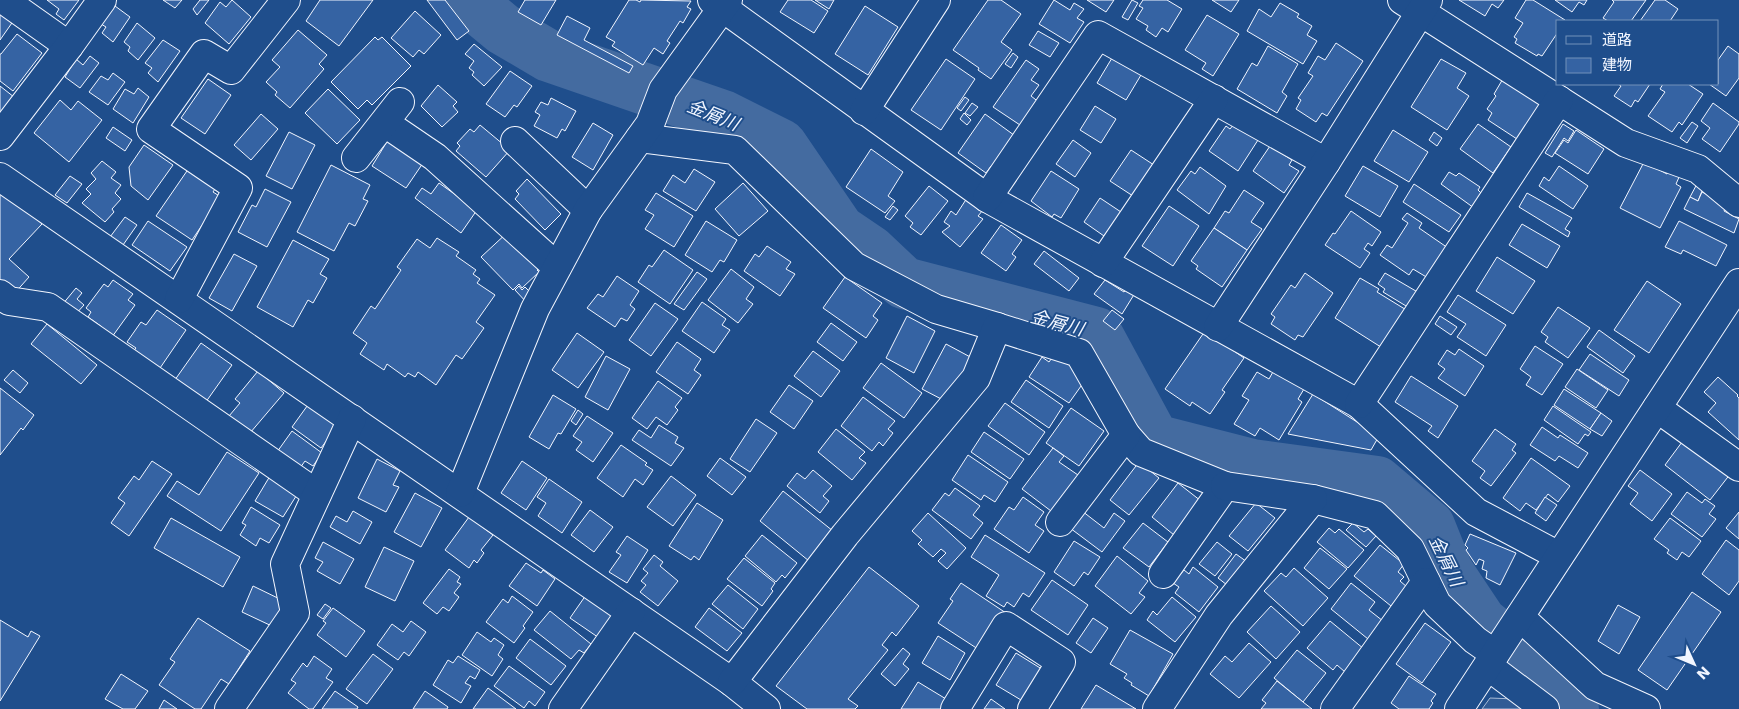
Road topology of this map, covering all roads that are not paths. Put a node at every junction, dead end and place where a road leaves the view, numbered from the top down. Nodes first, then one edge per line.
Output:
1 (4, 0) edge
2 (102, 0) edge
3 (286, 0) edge
4 (936, 0) edge
5 (721, 3) edge
6 (1417, 4) edge
7 (69, 46) junction
8 (1214, 99) junction
9 (1559, 100) junction
10 (864, 111) junction
11 (645, 131) junction
12 (0, 136) edge
13 (515, 141) dead end
14 (356, 158) dead end
15 (1326, 162) junction
16 (0, 176) edge
17 (987, 198) junction
18 (1739, 203) edge
19 (588, 210) junction
20 (1103, 263) junction
21 (558, 267) junction
22 (1739, 283) edge
23 (0, 294) edge
24 (179, 299) junction
25 (1218, 326) junction
26 (997, 327) junction
27 (1359, 404) junction
28 (1657, 408) junction
29 (352, 419) junction
30 (1126, 435) junction
31 (1739, 468) edge
32 (1225, 486) junction
33 (460, 493) junction
34 (317, 494) junction
35 (1313, 499) junction
36 (1060, 522) dead end
37 (1559, 556) junction
38 (1163, 574) dead end
39 (1426, 582) junction
40 (631, 612) junction
41 (1518, 620) junction
42 (1491, 660) junction
43 (732, 682) junction
44 (228, 709) edge
45 (563, 709) edge
46 (766, 709) edge
47 (955, 709) edge
48 (1032, 709) edge
49 (1157, 709) edge
50 (1335, 709) edge
51 (1459, 709) edge
52 (1546, 709) edge
53 (1646, 709) edge

1 - 7 street
2 - 7 street
3 - 24 street
4 - 10 street
5 - 10 street
5 - 11 street
6 - 9 street
6 - 15 street
7 - 12 street
8 - 15 street
8 - 17 street
8 - 20 street
9 - 18 street
9 - 27 street
10 - 17 street
11 - 19 street
11 - 26 street
13 - 19 street
14 - 21 street
15 - 25 street
16 - 24 street
17 - 20 street
19 - 21 street
20 - 25 street
21 - 33 street
22 - 28 street
23 - 34 street
24 - 29 street
25 - 27 street
26 - 30 street
26 - 43 street
27 - 37 street
28 - 31 street
28 - 37 street
29 - 33 street
29 - 34 street
30 - 32 street
30 - 36 street
32 - 35 street
32 - 38 street
33 - 40 street
34 - 44 street
35 - 39 street
35 - 49 street
37 - 41 street
39 - 42 street
39 - 50 street
40 - 43 street
40 - 45 street
41 - 42 street
41 - 53 street
42 - 51 street
42 - 52 street
43 - 46 street
47 - 48 street

